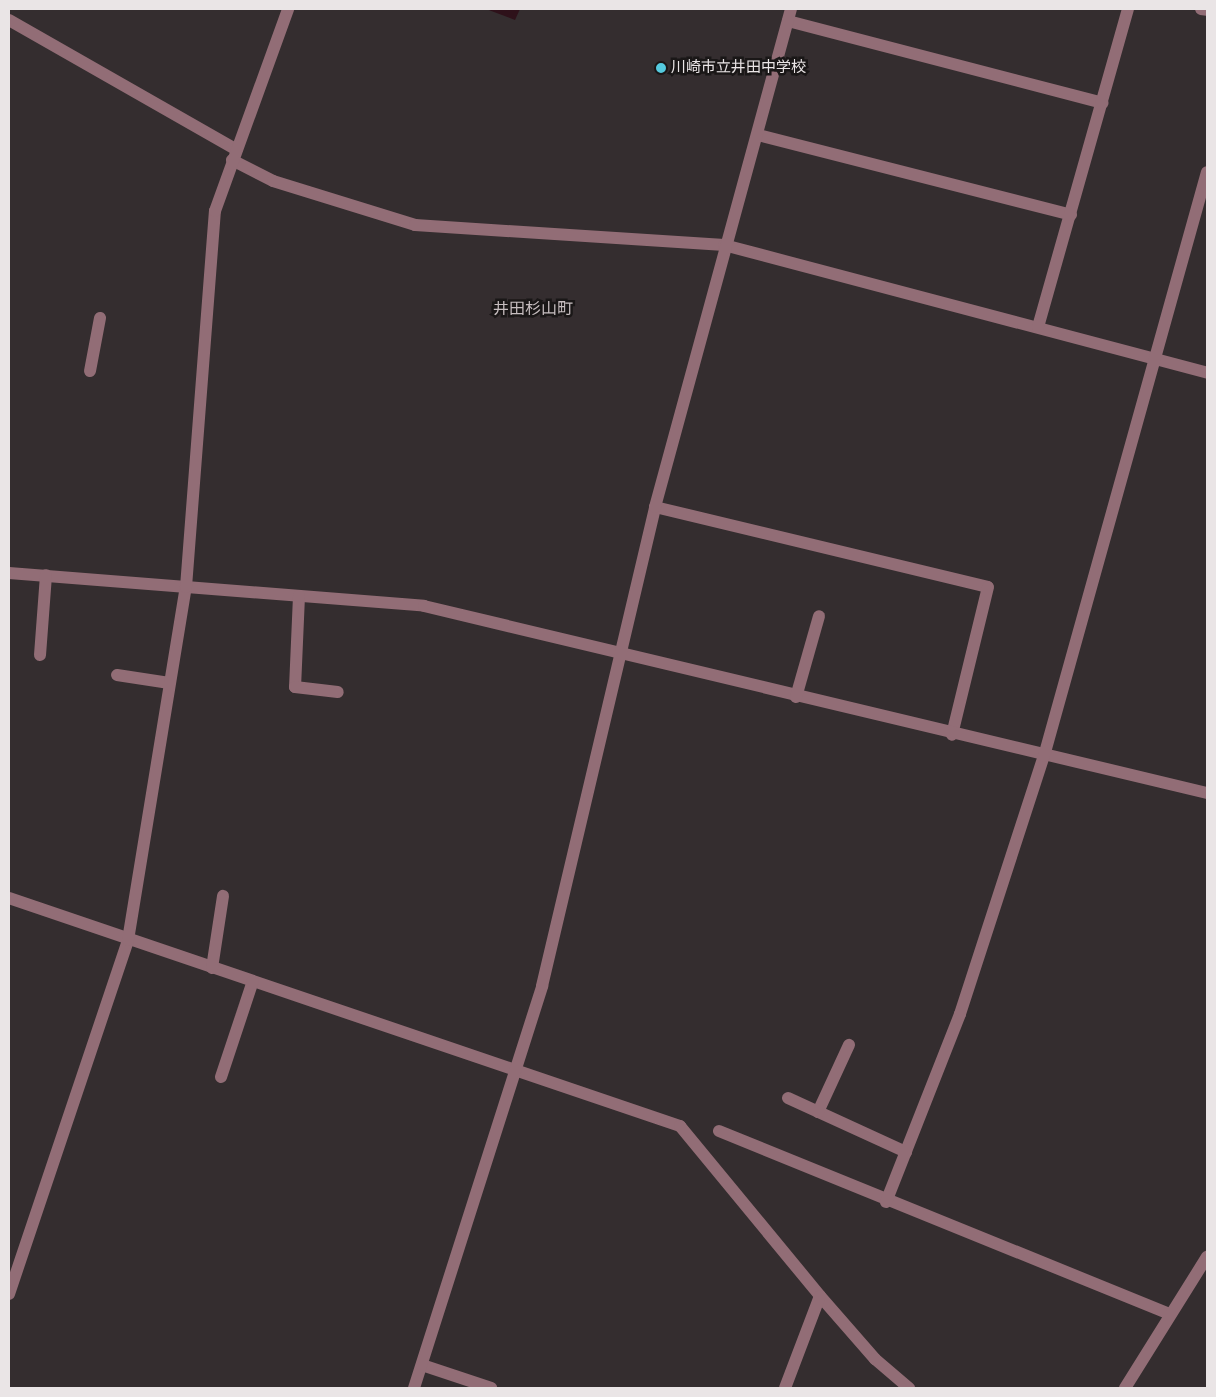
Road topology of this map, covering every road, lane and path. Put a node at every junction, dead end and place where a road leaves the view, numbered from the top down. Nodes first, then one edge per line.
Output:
1 (288, 9) edge
2 (791, 9) edge
3 (1128, 9) edge
4 (1201, 9) edge
5 (1207, 10) edge
6 (9, 20) edge
7 (788, 22) junction
8 (1102, 103) junction
9 (758, 135) junction
10 (235, 155) junction
11 (1207, 172) edge
12 (1071, 215) junction
13 (724, 245) junction
14 (100, 318) dead end
15 (1038, 327) junction
16 (1156, 359) junction
17 (90, 370) dead end
18 (1207, 372) edge
19 (655, 507) junction
20 (9, 573) edge
21 (46, 576) junction
22 (186, 587) junction
23 (299, 596) junction
24 (819, 616) dead end
25 (40, 655) dead end
26 (622, 656) junction
27 (117, 675) dead end
28 (169, 683) junction
29 (338, 692) dead end
30 (796, 696) junction
31 (952, 735) junction
32 (1044, 756) junction
33 (1207, 793) edge
34 (223, 896) dead end
35 (9, 898) edge
36 (128, 940) junction
37 (212, 968) junction
38 (253, 981) junction
39 (849, 1045) dead end
40 (517, 1070) junction
41 (221, 1077) dead end
42 (788, 1098) dead end
43 (818, 1112) junction
44 (719, 1131) dead end
45 (906, 1152) junction
46 (886, 1202) junction
47 (1207, 1257) edge
48 (9, 1294) edge
49 (820, 1296) junction
50 (1170, 1314) junction
51 (422, 1366) junction
52 (414, 1388) edge
53 (490, 1388) edge
54 (785, 1388) edge
55 (909, 1388) edge
56 (1125, 1388) edge

1 - 10 street
2 - 7 street
3 - 8 street
4 - 5 street
6 - 10 street
7 - 8 street
7 - 9 street
8 - 12 street
9 - 12 street
9 - 13 street
10 - 13 street
10 - 22 street
11 - 16 street
12 - 15 street
13 - 15 street
13 - 19 street
14 - 17 street
15 - 16 street
16 - 18 street
16 - 32 street
19 - 26 street
19 - 31 street
20 - 21 street
21 - 22 street
21 - 25 street
22 - 23 street
22 - 28 street
23 - 26 street
23 - 29 street
24 - 30 street
26 - 30 street
26 - 40 street
27 - 28 street
28 - 36 street
30 - 31 street
31 - 32 street
32 - 33 street
32 - 45 street
34 - 37 street
35 - 36 street
36 - 37 street
36 - 48 street
37 - 38 street
38 - 40 street
38 - 41 street
39 - 43 street
40 - 49 street
40 - 51 street
42 - 43 street
43 - 45 street
44 - 46 street
45 - 46 street
46 - 50 street
47 - 50 street
49 - 54 street
49 - 55 street
50 - 56 street
51 - 52 street
51 - 53 street

